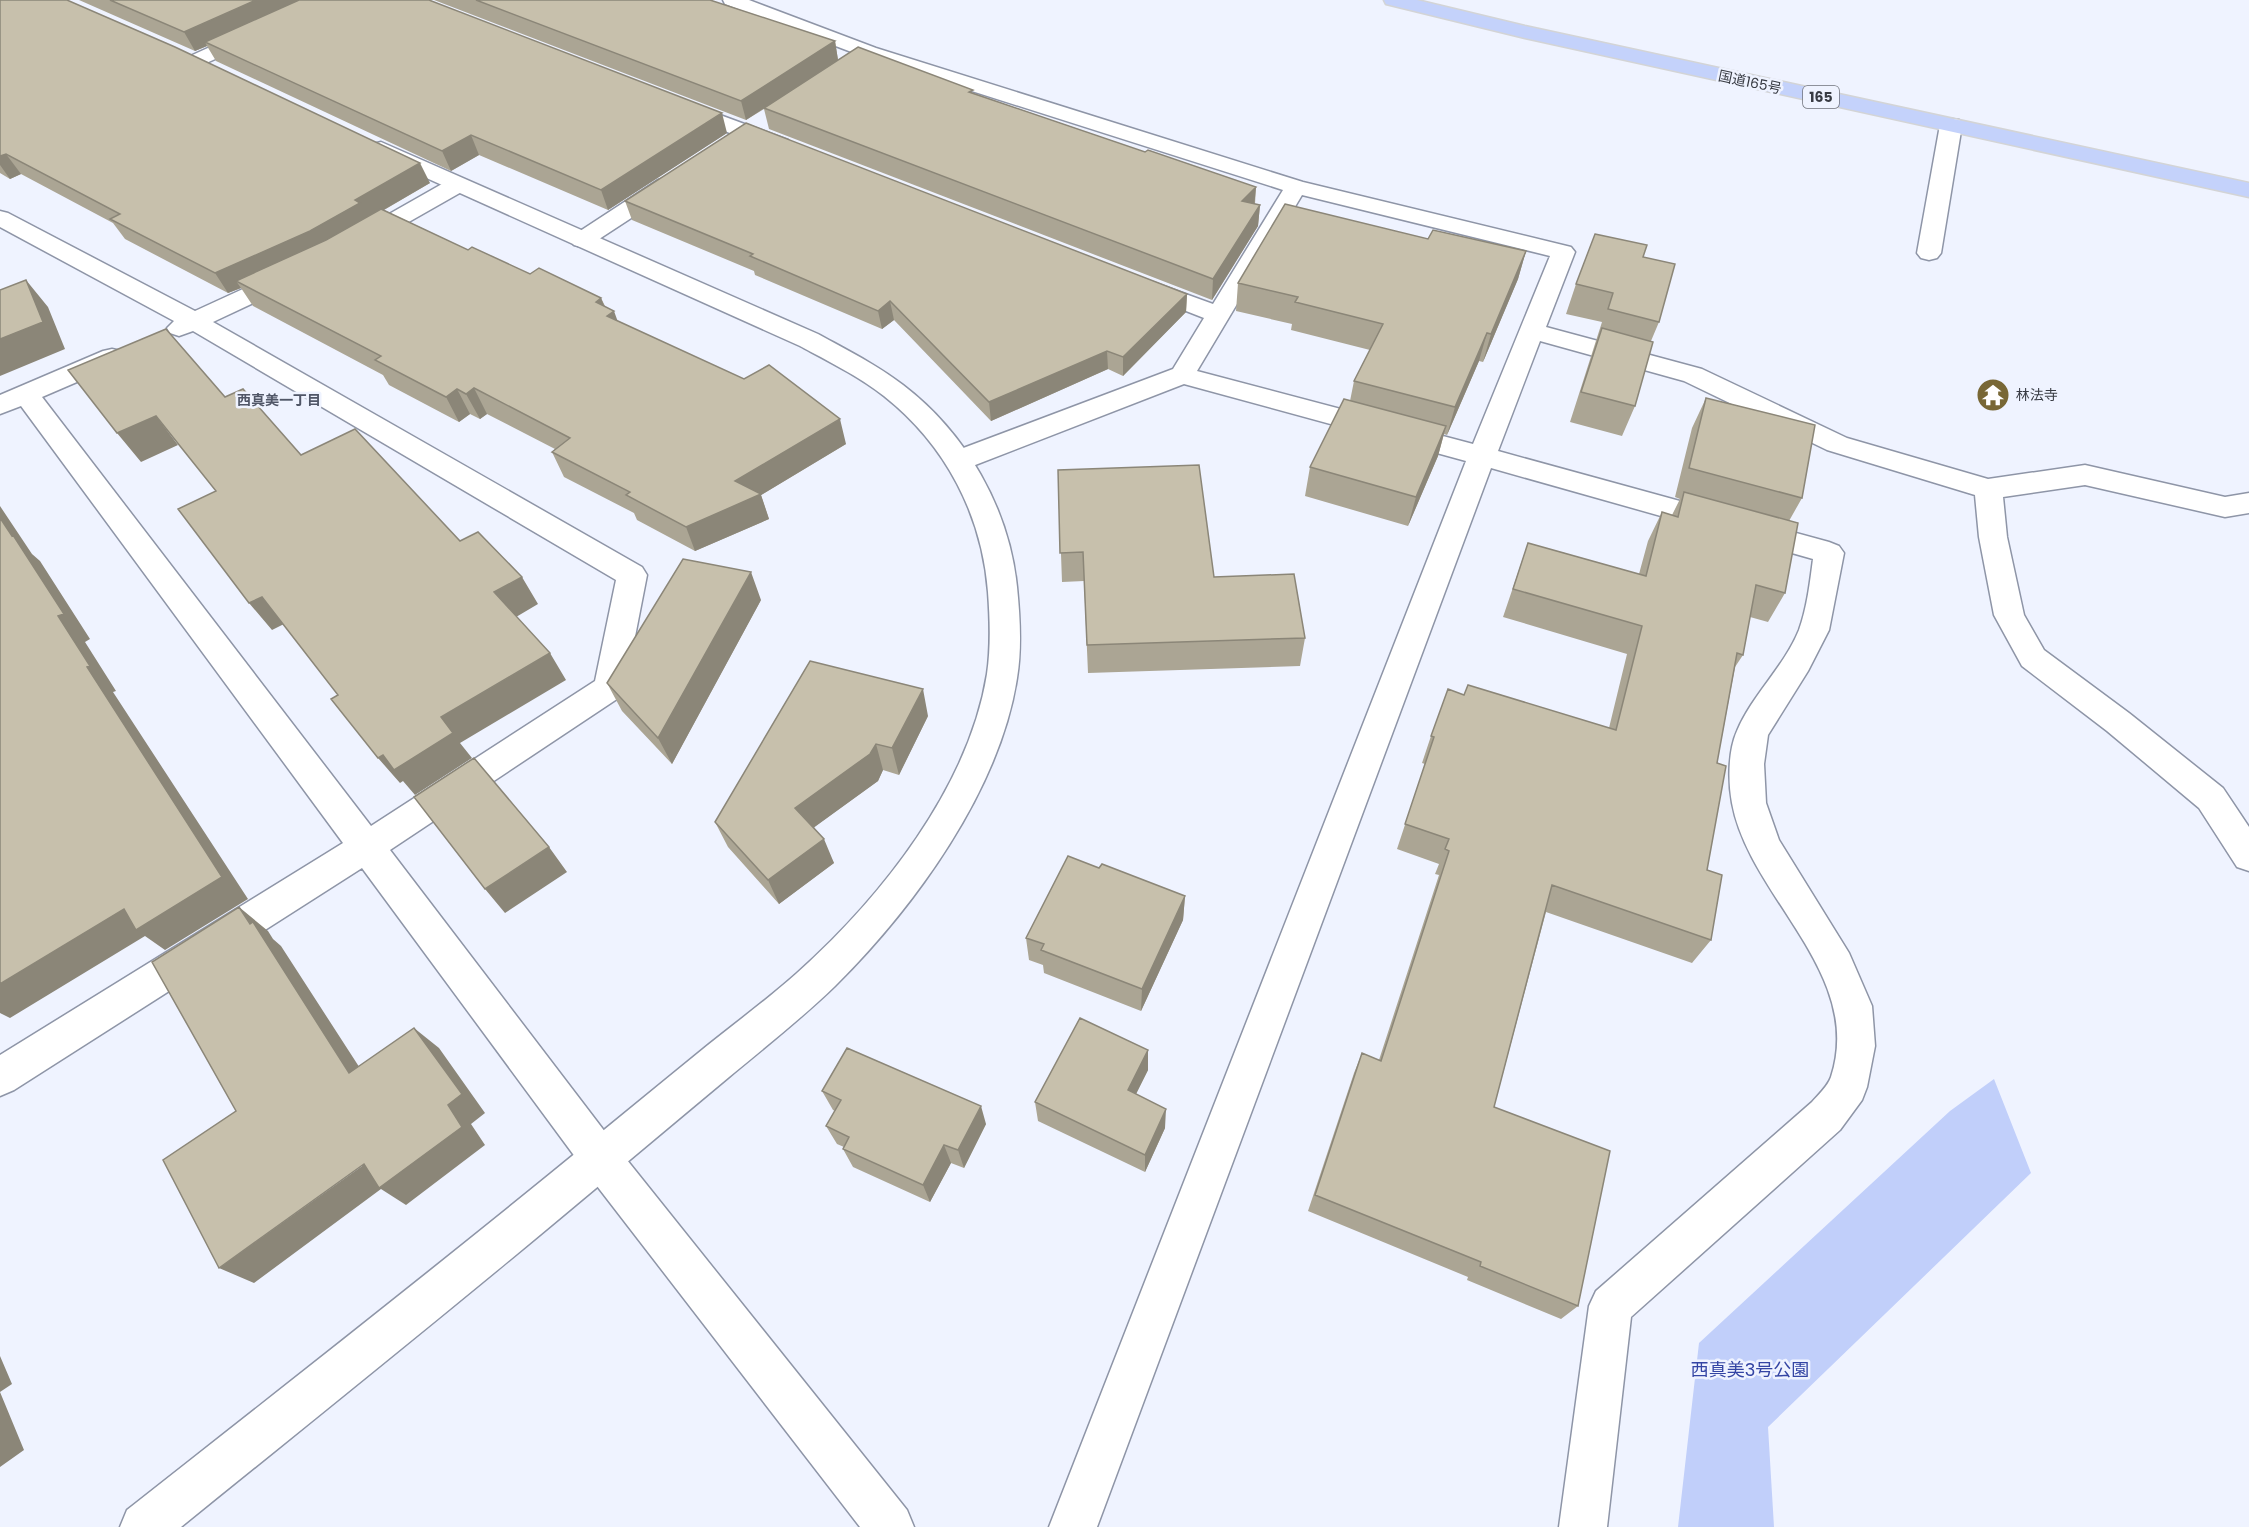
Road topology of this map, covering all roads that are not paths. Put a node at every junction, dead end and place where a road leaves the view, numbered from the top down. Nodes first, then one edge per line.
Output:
1 (330, 0) edge
2 (732, 0) edge
3 (1393, 0) edge
4 (164, 47) edge
5 (195, 62) junction
6 (227, 76) edge
7 (660, 98) edge
8 (765, 120) edge
9 (1950, 126) junction
10 (747, 132) junction
11 (352, 136) edge
12 (727, 145) edge
13 (802, 153) edge
14 (679, 176) edge
15 (457, 185) junction
16 (1296, 187) junction
17 (2249, 190) edge
18 (0, 218) edge
19 (582, 240) junction
20 (340, 252) edge
21 (1929, 253) dead end
22 (310, 267) edge
23 (1121, 277) edge
24 (1218, 314) junction
25 (194, 321) junction
26 (1532, 330) junction
27 (1182, 375) junction
28 (13, 399) edge
29 (1482, 456) junction
30 (960, 460) junction
31 (1988, 489) junction
32 (2249, 503) edge
33 (365, 848) junction
34 (2249, 856) edge
35 (0, 1077) edge
36 (601, 1159) junction
37 (144, 1527) edge
38 (890, 1527) edge
39 (1072, 1527) edge
40 (1583, 1527) edge

1 - 5 street
2 - 16 street
3 - 9 highway, 国道165号 / 165
4 - 5 street
5 - 6 street
7 - 10 street
8 - 10 street
9 - 17 highway, 国道165号 / 165
9 - 21 street
10 - 12 street
10 - 13 street
11 - 15 street
14 - 19 street
15 - 19 street
15 - 20 street
16 - 24 street
16 - 26 street
18 - 25 street
19 - 30 street
22 - 25 street
23 - 24 street
24 - 27 street
25 - 28 street
25 - 33 street
26 - 29 street
26 - 31 street
27 - 29 street
27 - 30 street
28 - 33 street
29 - 39 street
29 - 40 street
30 - 36 street
31 - 32 street
31 - 34 street
33 - 35 street
33 - 36 street
36 - 37 street
36 - 38 street

